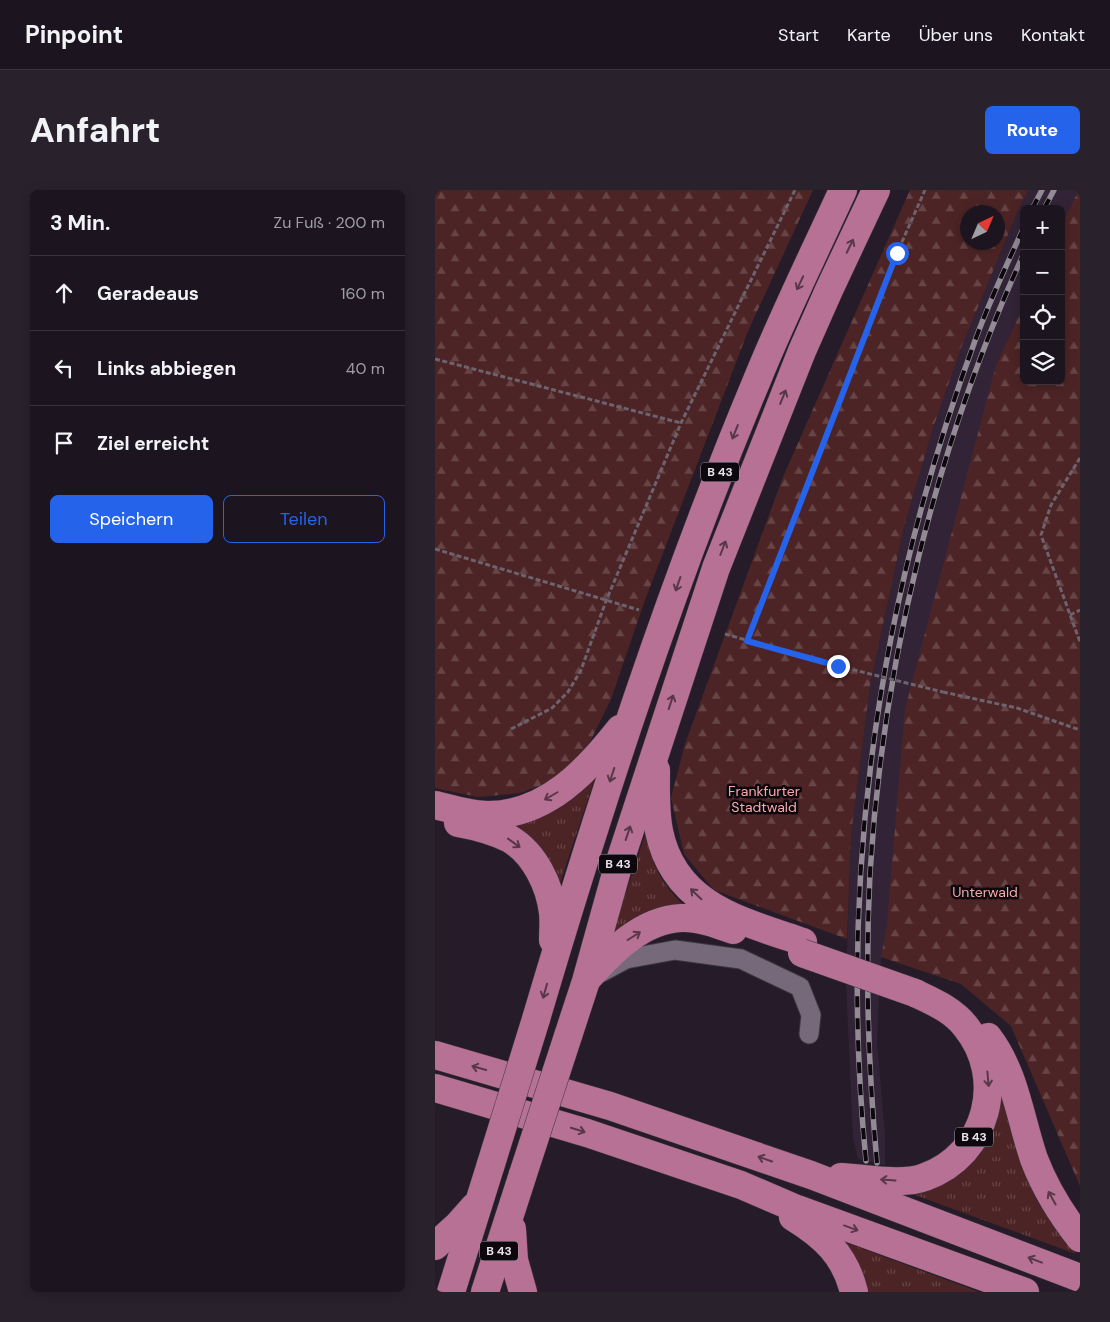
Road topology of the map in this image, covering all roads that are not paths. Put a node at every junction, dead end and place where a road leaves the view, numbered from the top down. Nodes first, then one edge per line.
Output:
1 (843, 190) edge
2 (876, 190) edge
3 (633, 712) junction
4 (655, 748) junction
5 (435, 805) edge
6 (435, 817) edge
7 (802, 948) junction
8 (553, 962) junction
9 (586, 981) junction
10 (916, 988) junction
11 (809, 1034) dead end
12 (435, 1055) edge
13 (435, 1088) edge
14 (811, 1175) junction
15 (741, 1185) junction
16 (479, 1203) junction
17 (511, 1210) junction
18 (1080, 1238) edge
19 (435, 1246) edge
20 (1080, 1278) edge
21 (451, 1292) edge
22 (485, 1292) edge
23 (523, 1292) edge
24 (854, 1292) edge
25 (1025, 1292) edge

1 -> 3 highway, B 43
4 -> 2 highway, B 43
3 -> 5 highway, B 43
3 -> 8 highway, B 43
7 -> 4 highway
9 -> 4 highway, B 43
6 -> 8 highway, B 43
9 -> 7 highway
7 - 10 highway, B 43, bridge
8 -> 16 highway, B 43, bridge
9 - 11 lane
9 - 17 highway, B 43, bridge
10 -> 14 highway, B 43
18 -> 10 highway
14 -> 12 highway, B 43
13 -> 15 highway
20 -> 14 highway, B 43
15 - 24 highway
15 -> 25 highway
16 - 19 highway, B 43
16 - 21 highway, B 43
17 - 22 highway, B 43
17 - 23 highway, B 43

